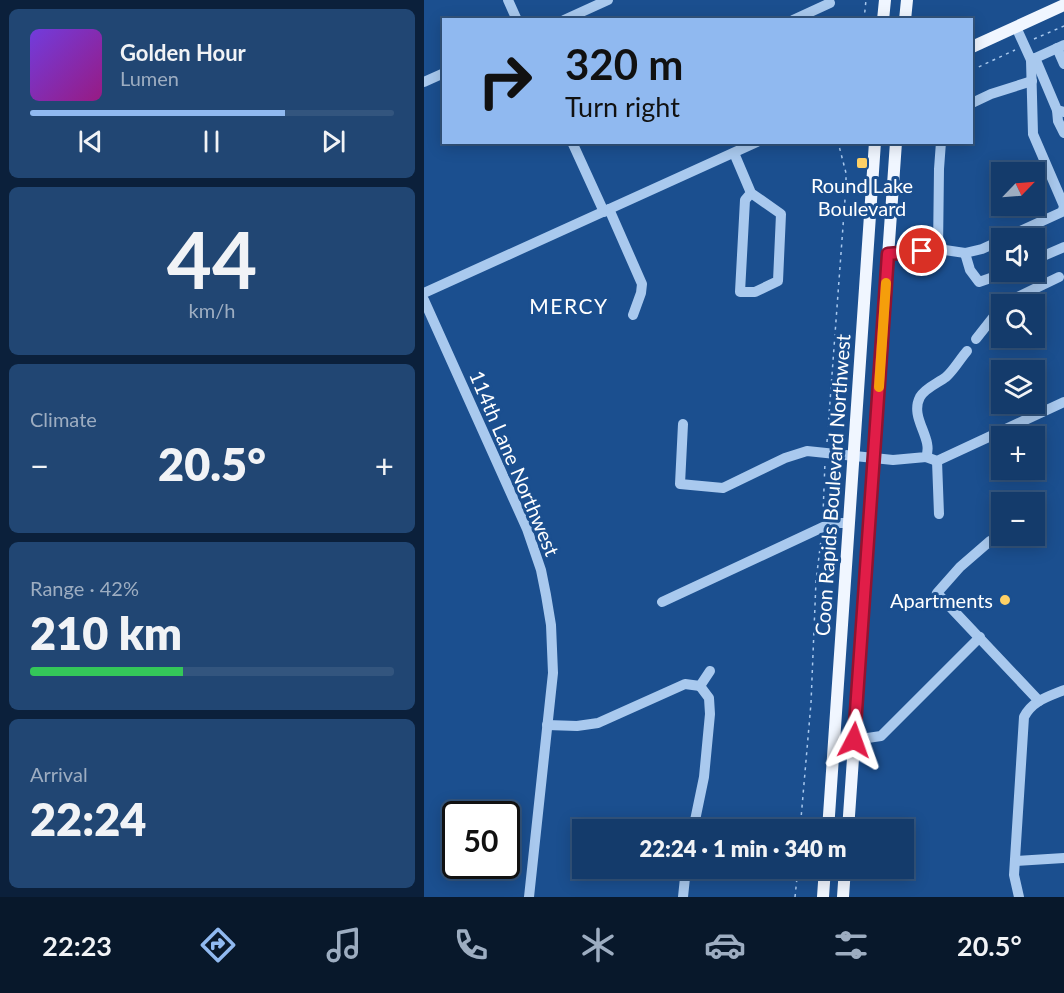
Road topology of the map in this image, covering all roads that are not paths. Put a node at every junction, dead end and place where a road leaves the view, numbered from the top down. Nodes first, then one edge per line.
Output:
1 (508, 0) edge
2 (608, 0) edge
3 (885, 0) edge
4 (907, 0) edge
5 (830, 3) dead end
6 (1063, 5) edge
7 (516, 18) edge
8 (568, 18) edge
9 (797, 18) edge
10 (883, 18) edge
11 (905, 18) edge
12 (1016, 27) junction
13 (1060, 46) edge
14 (973, 47) edge
15 (1033, 59) junction
16 (1063, 64) edge
17 (442, 75) edge
18 (1032, 81) junction
19 (424, 82) edge
20 (973, 103) edge
21 (1060, 111) edge
22 (1063, 133) edge
23 (573, 144) edge
24 (753, 144) edge
25 (875, 144) edge
26 (896, 144) edge
27 (941, 144) edge
28 (734, 153) junction
29 (751, 193) junction
30 (607, 210) junction
31 (1063, 210) edge
32 (1026, 228) edge
33 (991, 245) edge
34 (1063, 247) edge
35 (938, 249) junction
36 (966, 253) junction
37 (888, 254) junction
38 (1045, 255) edge
39 (991, 278) edge
40 (1062, 278) edge
41 (424, 293) edge
42 (1026, 294) edge
43 (424, 300) edge
44 (633, 315) dead end
45 (991, 319) edge
46 (976, 339) dead end
47 (967, 351) dead end
48 (1063, 402) edge
49 (683, 424) dead end
50 (854, 454) junction
51 (875, 458) junction
52 (931, 459) junction
53 (939, 514) dead end
54 (849, 523) junction
55 (990, 541) dead end
56 (662, 602) dead end
57 (980, 637) junction
58 (710, 671) dead end
59 (700, 686) junction
60 (1063, 690) edge
61 (1039, 701) junction
62 (547, 725) junction
63 (854, 740) junction
64 (695, 819) edge
65 (829, 819) edge
66 (849, 819) edge
67 (1063, 858) edge
68 (1015, 861) junction
69 (685, 879) edge
70 (824, 879) edge
71 (844, 879) edge
72 (529, 897) edge
73 (683, 897) edge
74 (823, 897) edge
75 (843, 897) edge
76 (1020, 897) edge

1 - 7 street
2 - 8 street
3 - 10 main road
4 - 11 main road
5 - 9 street
6 - 12 main road
12 - 14 main road
12 - 15 street
13 - 15 street
13 - 16 street
15 - 18 street
15 - 21 street
17 - 19 street
18 - 20 street
18 - 31 street
21 - 22 street
23 - 30 street
24 - 28 street
25 - 50 main road, Coon Rapids Boulevard Northwest
26 - 37 main road, Coon Rapids Boulevard Northwest
27 - 35 street
28 - 29 street
28 - 30 street
29 - 29 street
30 - 41 street
30 - 44 street
31 - 32 street
33 - 36 street
34 - 38 street
35 - 36 street
35 - 37 street
36 - 39 street
37 - 51 main road, Coon Rapids Boulevard Northwest
40 - 42 street
43 - 62 street, 114th Lane Northwest
45 - 46 street
47 - 52 street
48 - 52 street
49 - 50 street
50 - 51 street
50 - 54 main road, Coon Rapids Boulevard Northwest
51 - 52 street
51 - 63 main road, Coon Rapids Boulevard Northwest
52 - 53 street
54 - 56 street
54 - 65 main road, Coon Rapids Boulevard Northwest
55 - 57 street
57 - 61 street
57 - 63 street
58 - 59 street
59 - 62 street
59 - 64 street
60 - 61 street
61 - 68 street
62 - 72 street, 114th Lane Northwest
63 - 66 main road, Coon Rapids Boulevard Northwest
67 - 68 street
68 - 76 street
69 - 73 street
70 - 74 main road
71 - 75 main road

